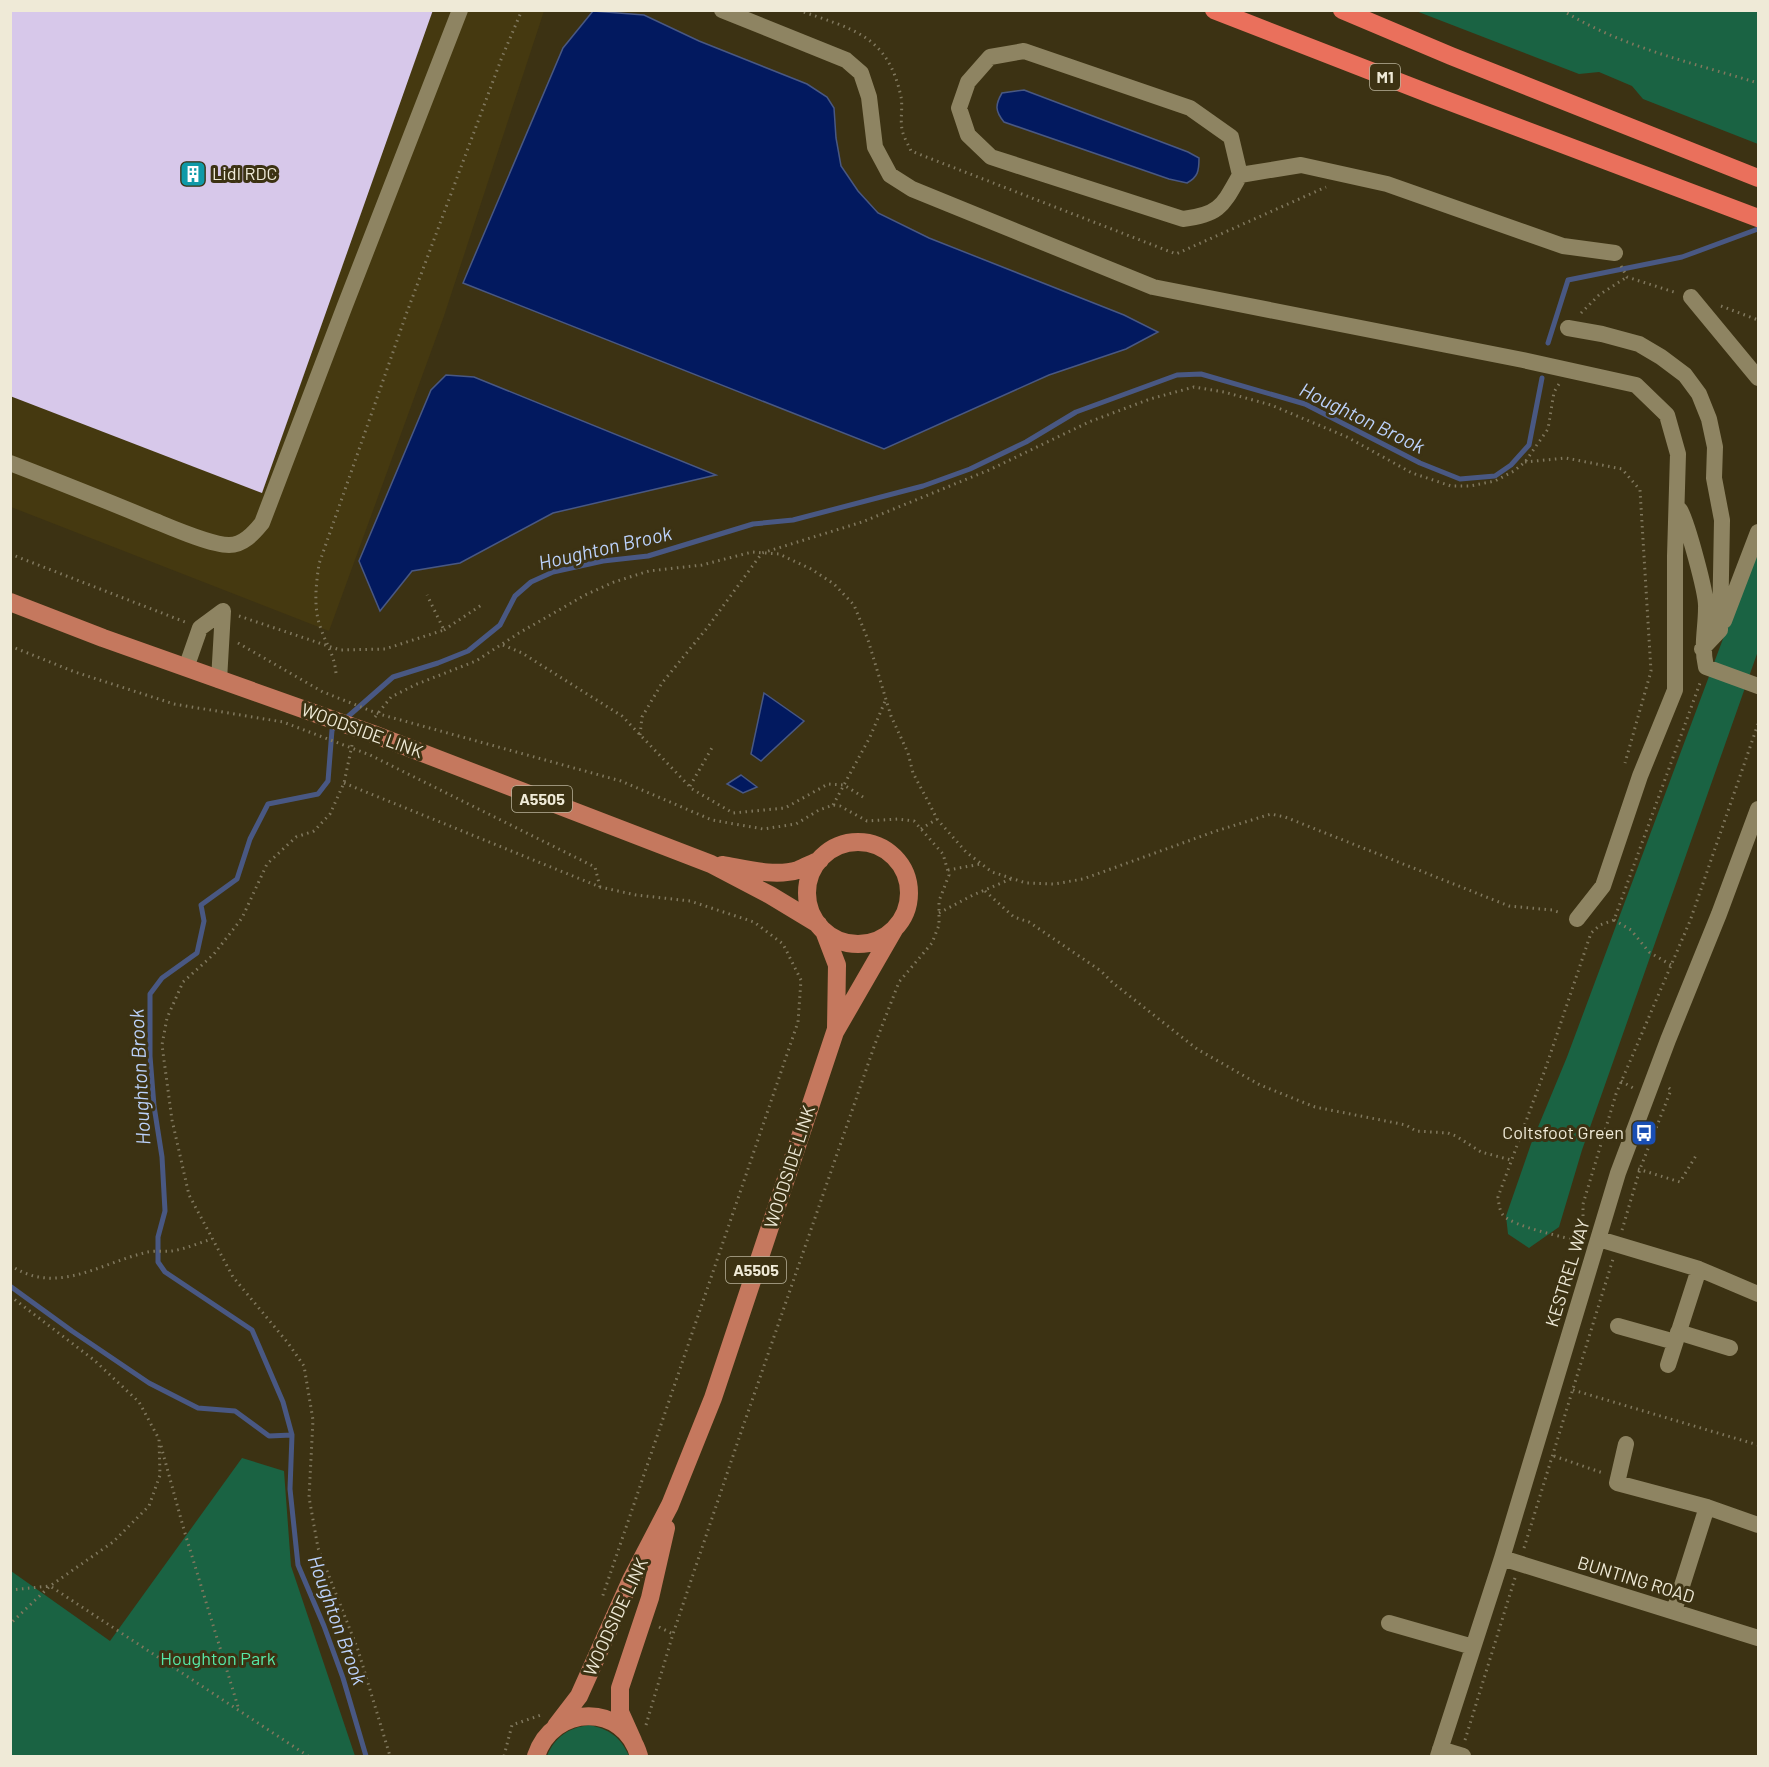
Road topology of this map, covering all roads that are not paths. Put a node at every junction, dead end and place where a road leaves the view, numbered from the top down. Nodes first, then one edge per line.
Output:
1 (460, 10) edge
2 (722, 10) edge
3 (1214, 10) edge
4 (1342, 10) edge
5 (1240, 175) junction
6 (1758, 178) edge
7 (1758, 218) edge
8 (1615, 253) dead end
9 (1691, 297) dead end
10 (1571, 329) road end
11 (1758, 378) edge
12 (10, 463) edge
13 (1677, 507) junction
14 (1758, 532) edge
15 (10, 602) edge
16 (1720, 630) junction
17 (1702, 649) junction
18 (186, 668) junction
19 (219, 680) junction
20 (1758, 686) edge
21 (1758, 809) edge
22 (820, 860) junction
23 (711, 864) junction
24 (1577, 919) road end
25 (821, 927) junction
26 (895, 928) junction
27 (835, 1032) junction
28 (1591, 1241) junction
29 (1698, 1269) junction
30 (1758, 1294) edge
31 (1618, 1326) dead end
32 (1677, 1337) junction
33 (1730, 1348) dead end
34 (1668, 1365) dead end
35 (1626, 1444) dead end
36 (670, 1505) junction
37 (1707, 1507) junction
38 (1758, 1525) edge
39 (1502, 1558) junction
40 (1674, 1611) junction
41 (1389, 1623) dead end
42 (1758, 1638) edge
43 (1473, 1647) junction
44 (556, 1726) junction
45 (640, 1744) edge
46 (1439, 1753) edge
47 (536, 1756) edge
48 (1462, 1756) edge

1 - 12 street
2 - 13 street
3 - 7 highway, M1
4 - 6 highway, M1
5 - 5 street
5 - 8 street
9 - 11 street
10 - 16 street
13 - 17 street
13 - 24 street
14 - 16 street
15 - 18 main road, WOODSIDE LINK / A5505
16 - 17 street
17 - 20 street
18 - 19 main road, WOODSIDE LINK / A5505
18 - 19 street
19 - 23 main road, WOODSIDE LINK / A5505
21 - 28 street, KESTREL WAY
22 - 23 main road, WOODSIDE LINK / A5505
22 - 25 main road, A5505
22 - 26 main road, A5505
23 - 25 main road, WOODSIDE LINK / A5505
25 - 26 main road, A5505
25 - 27 main road, WOODSIDE LINK / A5505
26 - 27 main road, WOODSIDE LINK / A5505
27 - 36 main road, WOODSIDE LINK / A5505
28 - 29 street
28 - 39 street, KESTREL WAY
29 - 30 street
29 - 32 street
31 - 32 street
32 - 33 street
32 - 34 street
35 - 37 street
36 - 44 main road, WOODSIDE LINK / A5505
36 - 45 main road, WOODSIDE LINK / A5505
37 - 38 street
37 - 40 street
39 - 40 street, BUNTING ROAD
39 - 43 street, KESTREL WAY
40 - 42 street, BUNTING ROAD
41 - 43 street
43 - 46 street, KESTREL WAY
44 - 45 main road
44 - 47 main road, WOODSIDE LINK
46 - 48 street

